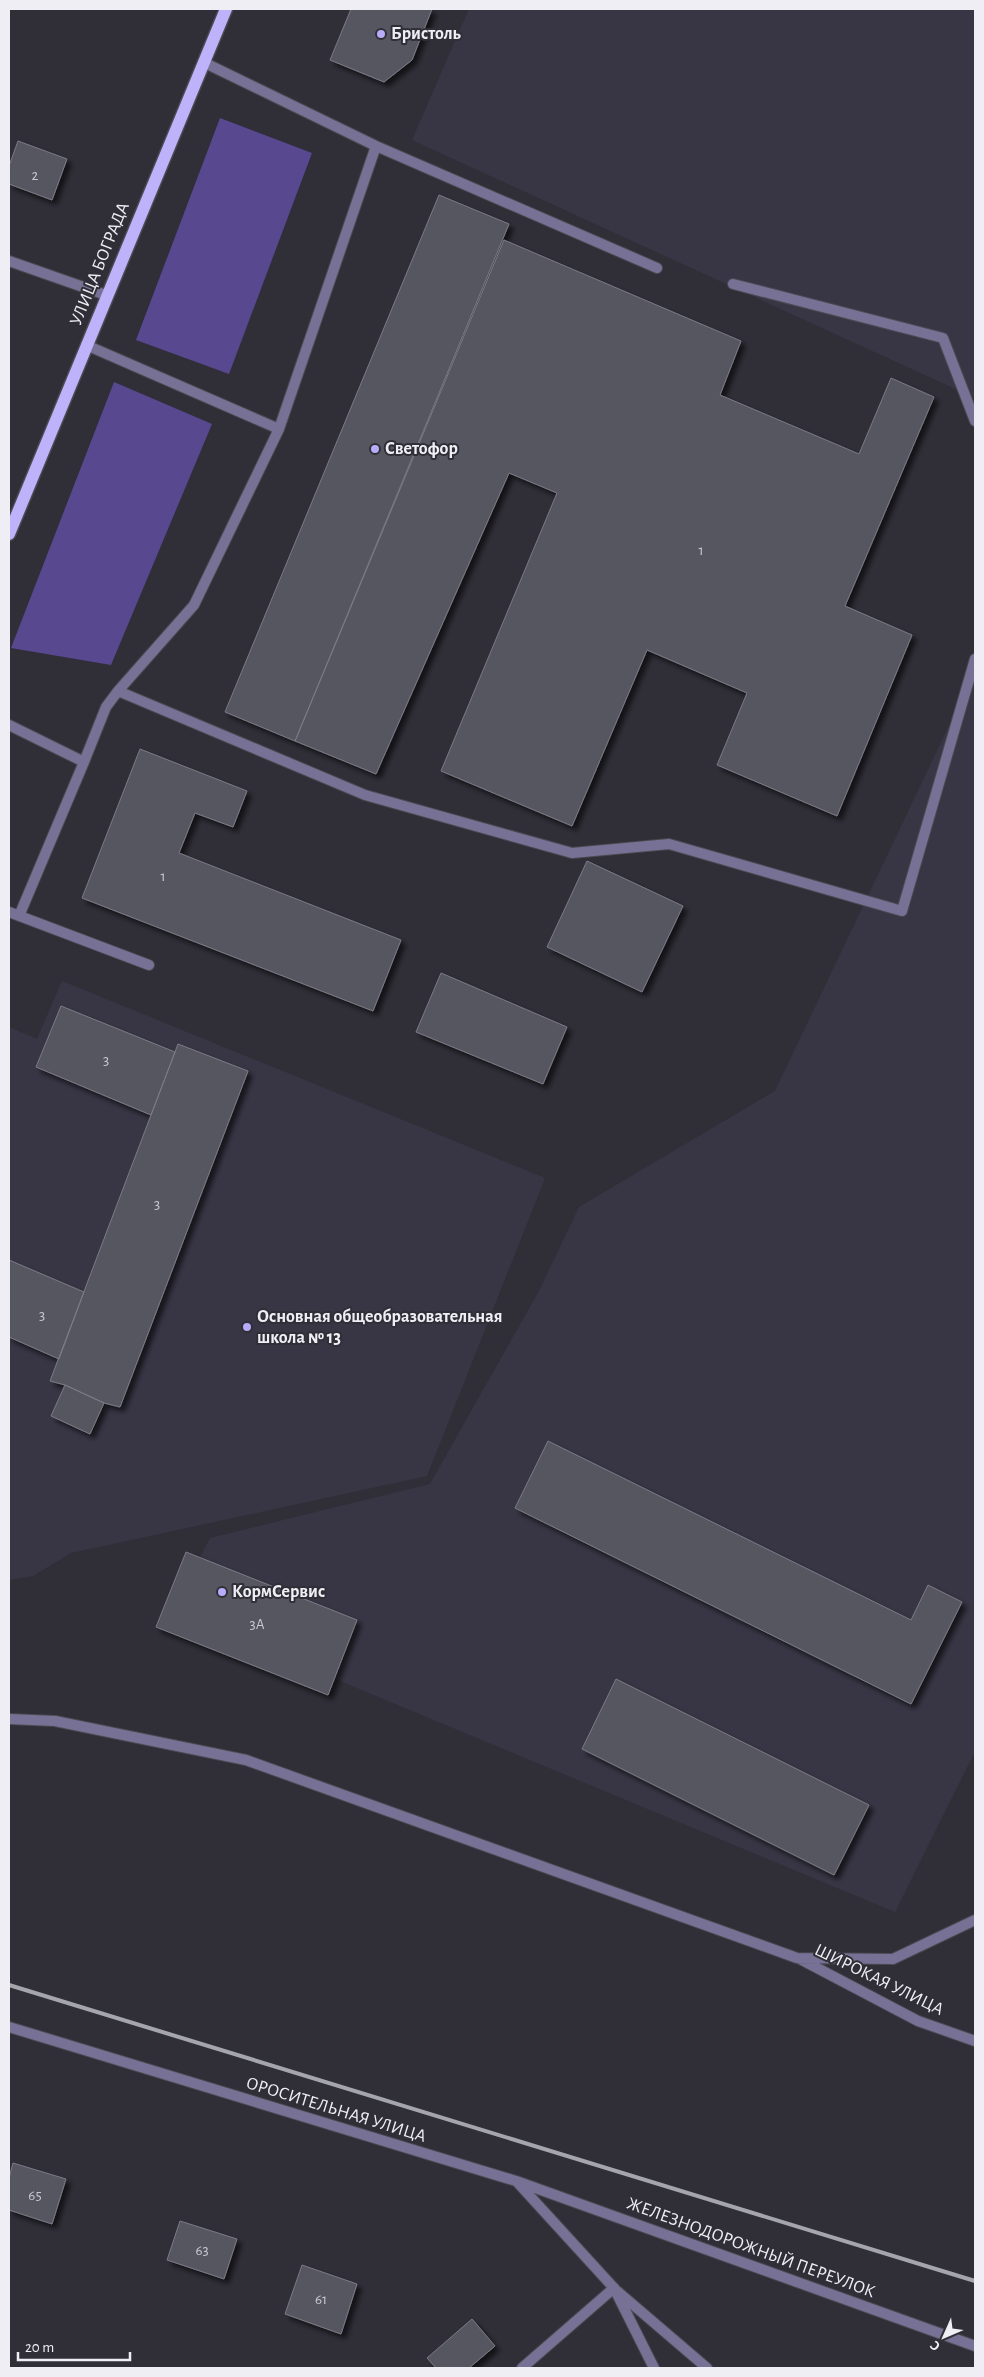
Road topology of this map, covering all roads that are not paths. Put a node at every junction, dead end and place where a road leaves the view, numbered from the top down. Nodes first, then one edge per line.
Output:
1 (226, 9) edge
2 (203, 62) junction
3 (376, 146) junction
4 (9, 261) edge
5 (657, 268) dead end
6 (733, 284) dead end
7 (106, 294) junction
8 (86, 345) junction
9 (975, 421) edge
10 (280, 429) junction
11 (9, 534) edge
12 (975, 659) edge
13 (118, 690) junction
14 (9, 725) edge
15 (84, 762) junction
16 (9, 912) edge
17 (19, 916) junction
18 (149, 965) dead end
19 (9, 1719) edge
20 (975, 1920) edge
21 (798, 1958) junction
22 (9, 2027) edge
23 (975, 2041) edge
24 (516, 2181) junction
25 (614, 2288) junction
26 (975, 2346) edge
27 (522, 2368) edge
28 (654, 2368) edge
29 (707, 2368) edge

1 - 2 main road, УЛИЦА БОГРАДА
2 - 3 street
2 - 7 main road, УЛИЦА БОГРАДА
3 - 5 street
3 - 10 street
4 - 7 street
6 - 9 street
7 - 8 main road, УЛИЦА БОГРАДА
8 - 10 street
8 - 11 main road, УЛИЦА БОГРАДА
10 - 13 street
12 - 13 street
13 - 15 street
14 - 15 street
15 - 17 street
16 - 17 street
17 - 18 street
19 - 21 street
20 - 21 street
21 - 23 street, ШИРОКАЯ УЛИЦА
22 - 24 street, ОРОСИТЕЛЬНАЯ УЛИЦА
24 - 25 street
24 - 26 street, ЖЕЛЕЗНОДОРОЖНЫЙ ПЕРЕУЛОК
25 - 27 street
25 - 28 street
25 - 29 street

